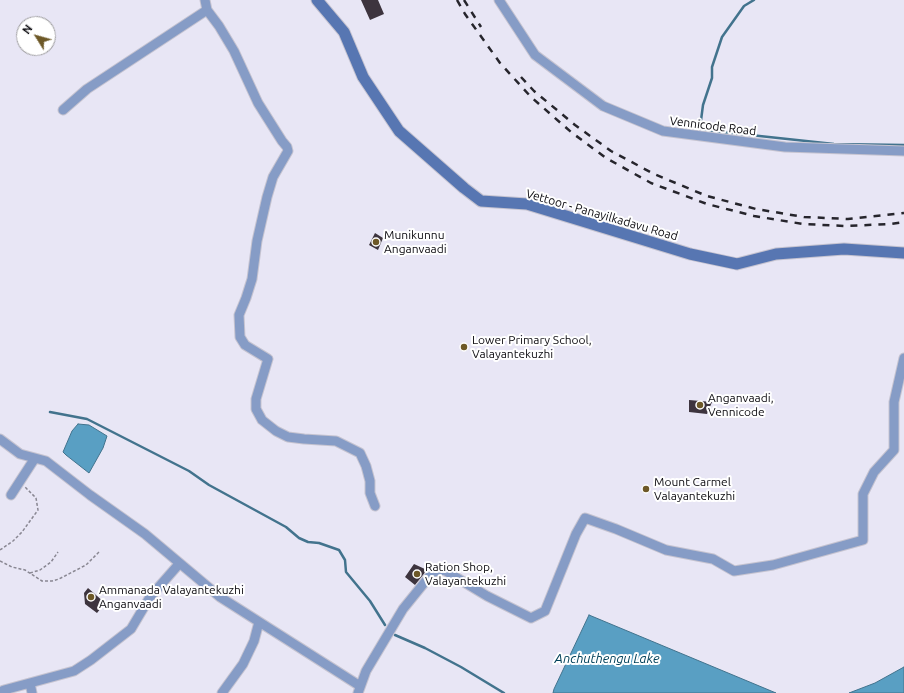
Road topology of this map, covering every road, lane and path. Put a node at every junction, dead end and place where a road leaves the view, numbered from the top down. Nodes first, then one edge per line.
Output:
1 (205, 0) edge
2 (317, 0) edge
3 (499, 0) edge
4 (207, 10) junction
5 (62, 110) dead end
6 (904, 151) edge
7 (904, 253) edge
8 (904, 358) edge
9 (0, 439) edge
10 (35, 458) junction
11 (19, 483) junction
12 (11, 495) dead end
13 (375, 506) dead end
14 (0, 550) edge
15 (58, 552) dead end
16 (99, 552) dead end
17 (0, 561) edge
18 (179, 564) junction
19 (30, 573) junction
20 (259, 622) junction
21 (30, 683) junction
22 (359, 690) edge
23 (0, 692) edge
24 (32, 693) edge
25 (222, 693) edge

1 - 4 street
2 - 7 main road, Vettoor - Panayilkadavu Road
3 - 6 street, Vennicode Road
4 - 5 street
4 - 13 street
8 - 22 street
9 - 10 street
10 - 11 street
10 - 18 street
11 - 12 street
11 - 14 path
15 - 19 path
16 - 19 path
17 - 19 path
18 - 20 street
18 - 21 street
20 - 22 street
20 - 25 street
21 - 23 street
21 - 24 street

